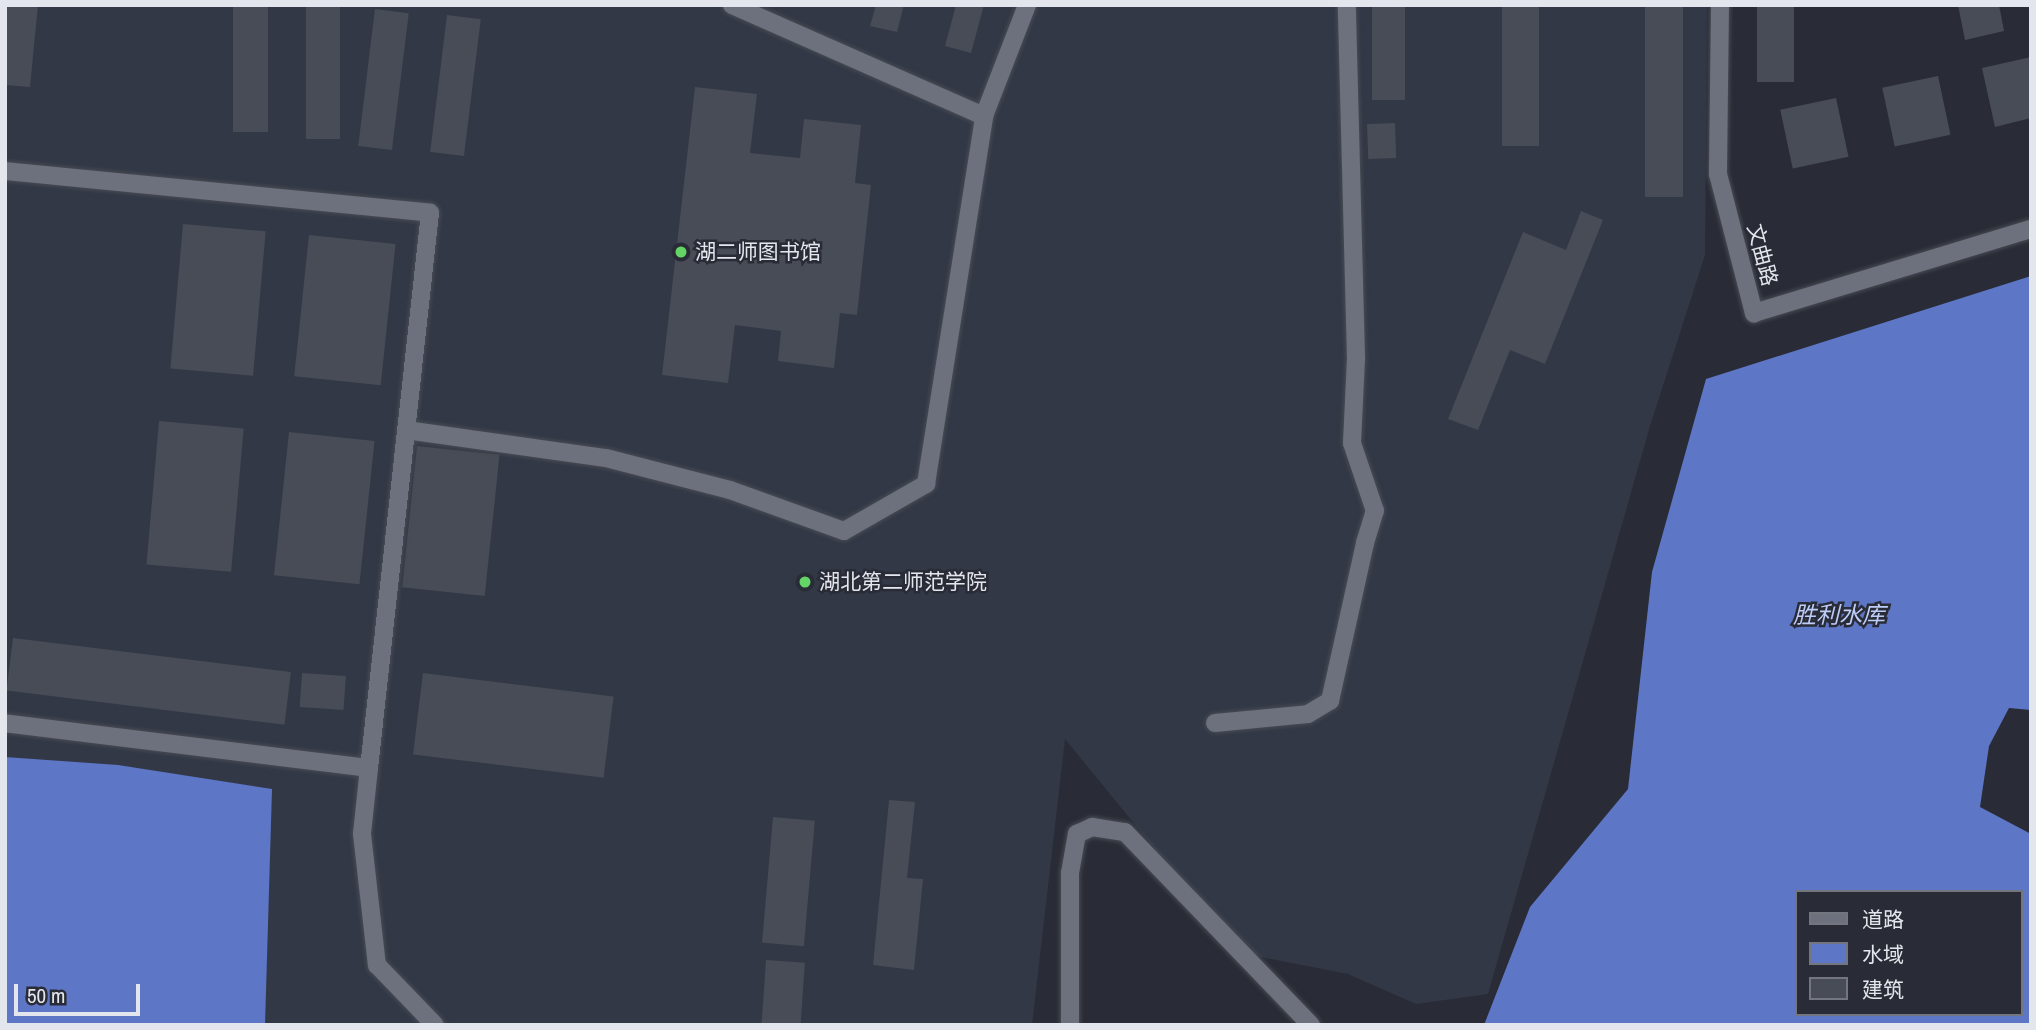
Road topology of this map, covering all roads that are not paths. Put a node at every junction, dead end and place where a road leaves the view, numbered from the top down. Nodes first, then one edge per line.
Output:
1 (732, 5) edge
2 (1027, 5) edge
3 (1348, 5) edge
4 (1720, 5) edge
5 (984, 116) junction
6 (5, 171) edge
7 (2031, 229) edge
8 (406, 430) junction
9 (5, 723) edge
10 (1215, 723) dead end
11 (369, 768) junction
12 (435, 1025) edge
13 (1070, 1025) edge
14 (1311, 1025) edge

1 - 5 street
2 - 5 street
3 - 10 street
4 - 7 street, 文曲路
5 - 8 street
6 - 8 street
8 - 11 street
9 - 11 street
11 - 12 street
13 - 14 street

